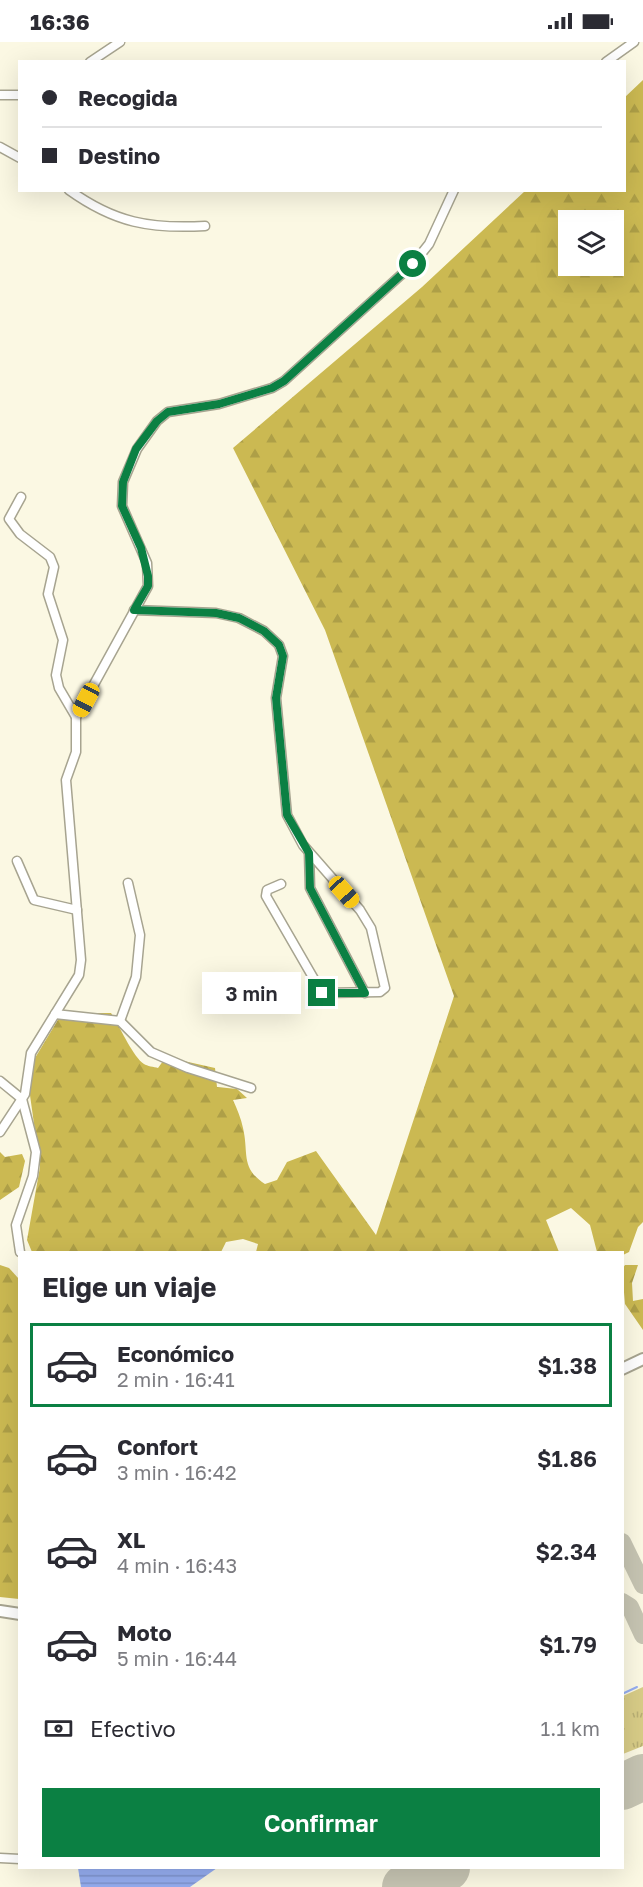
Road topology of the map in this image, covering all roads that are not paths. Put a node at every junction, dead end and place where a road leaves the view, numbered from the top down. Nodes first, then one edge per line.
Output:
1 (120, 42) edge
2 (634, 42) edge
3 (93, 60) edge
4 (609, 60) edge
5 (0, 95) edge
6 (18, 95) edge
7 (0, 147) edge
8 (18, 157) edge
9 (72, 192) edge
10 (453, 192) edge
11 (205, 226) dead end
12 (21, 497) dead end
13 (134, 610) junction
14 (76, 717) junction
15 (309, 853) junction
16 (17, 861) dead end
17 (128, 883) dead end
18 (281, 884) dead end
19 (77, 910) junction
20 (365, 993) junction
21 (56, 1014) junction
22 (120, 1021) junction
23 (0, 1081) edge
24 (250, 1088) dead end
25 (22, 1099) junction
26 (0, 1132) edge
27 (20, 1251) edge
28 (643, 1359) edge
29 (624, 1368) edge
30 (0, 1611) edge
31 (18, 1614) edge
32 (0, 1858) edge
33 (18, 1859) edge

1 - 3 street
2 - 4 street
5 - 6 street
7 - 8 street
9 - 11 street
10 - 13 street
12 - 14 street
13 - 14 street
13 - 15 street
14 - 19 street
15 - 20 street
15 - 20 street
16 - 19 street
17 - 22 street
18 - 20 street
19 - 21 street
21 - 22 street
21 - 25 street
22 - 24 street
23 - 25 street
25 - 26 street
25 - 27 street
28 - 29 main road
30 - 31 main road
32 - 33 street

